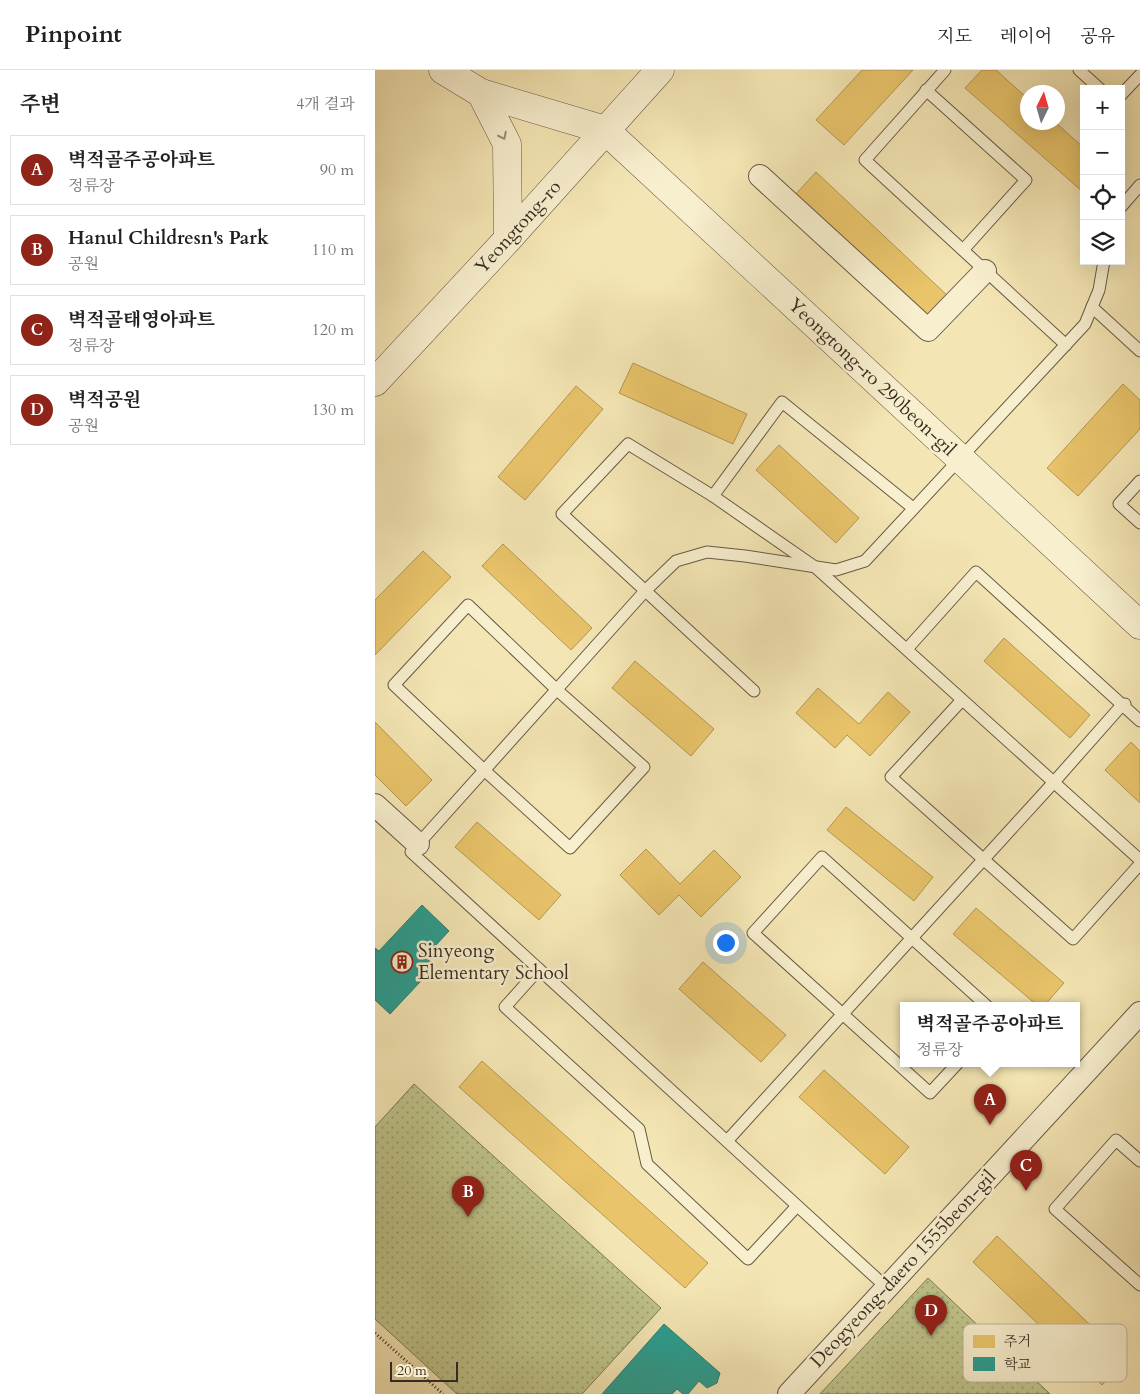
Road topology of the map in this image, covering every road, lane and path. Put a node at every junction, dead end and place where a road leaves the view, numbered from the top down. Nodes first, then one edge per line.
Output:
1 (443, 70) edge
2 (660, 70) edge
3 (945, 70) edge
4 (1079, 70) edge
5 (1140, 75) edge
6 (1095, 85) edge
7 (927, 90) junction
8 (1125, 91) edge
9 (481, 93) junction
10 (605, 130) junction
11 (760, 176) dead end
12 (1140, 185) edge
13 (1125, 202) edge
14 (509, 239) junction
15 (963, 250) junction
16 (1103, 265) edge
17 (985, 270) junction
18 (1092, 308) junction
19 (1065, 345) junction
20 (1140, 350) edge
21 (375, 382) edge
22 (959, 458) junction
23 (1140, 482) edge
24 (713, 496) junction
25 (913, 508) junction
26 (1140, 523) edge
27 (815, 567) junction
28 (645, 591) junction
29 (1140, 625) edge
30 (907, 650) junction
31 (557, 690) junction
32 (754, 690) dead end
33 (962, 700) junction
34 (1124, 704) junction
35 (1140, 721) edge
36 (484, 770) junction
37 (1054, 782) junction
38 (375, 805) edge
39 (418, 844) junction
40 (983, 860) junction
41 (1140, 860) edge
42 (1140, 864) edge
43 (911, 939) junction
44 (539, 970) junction
45 (982, 1002) edge
46 (1140, 1013) edge
47 (843, 1014) junction
48 (900, 1066) edge
49 (901, 1067) edge
50 (954, 1067) edge
51 (727, 1141) junction
52 (1140, 1161) edge
53 (797, 1206) junction
54 (1140, 1285) edge
55 (886, 1288) junction
56 (375, 1333) edge
57 (443, 1394) edge
58 (789, 1394) edge

1 - 9 street
2 - 10 street, Yeongtong-ro
3 - 7 lane
4 - 6 lane
5 - 8 lane
7 - 15 lane
7 - 15 lane
9 - 10 street
9 -> 14 street
10 - 14 street, Yeongtong-ro
10 - 22 street, Yeongtong-ro 290beon-gil
11 - 17 street
12 - 13 lane
14 - 21 street, Yeongtong-ro
15 - 17 lane
16 - 18 lane
17 - 19 lane
18 - 19 lane
18 - 20 lane
19 - 22 lane
22 - 25 lane
22 - 29 street, Yeongtong-ro 290beon-gil
23 - 26 lane
24 - 25 lane
24 - 27 lane
24 - 28 lane
25 - 27 lane
27 - 28 lane
27 - 30 lane
28 - 31 lane
28 - 32 lane
30 - 33 lane
30 - 34 lane
31 - 36 lane
31 - 36 lane
31 - 36 lane
33 - 37 lane
33 - 40 lane
34 - 35 lane
34 - 37 lane
36 - 39 lane
37 - 40 lane
37 - 41 lane
38 - 39 street
39 - 44 lane
40 - 42 lane
40 - 43 lane
43 - 45 lane
43 - 47 lane
43 - 47 lane
44 - 51 lane
44 - 53 lane
46 - 55 street, Deogyeong-daero 1555beon-gil
47 - 48 lane
47 - 51 lane
49 - 50 lane
51 - 53 lane
52 - 54 lane
53 - 55 lane
55 - 58 street, Deogyeong-daero 1555beon-gil
56 - 57 path

